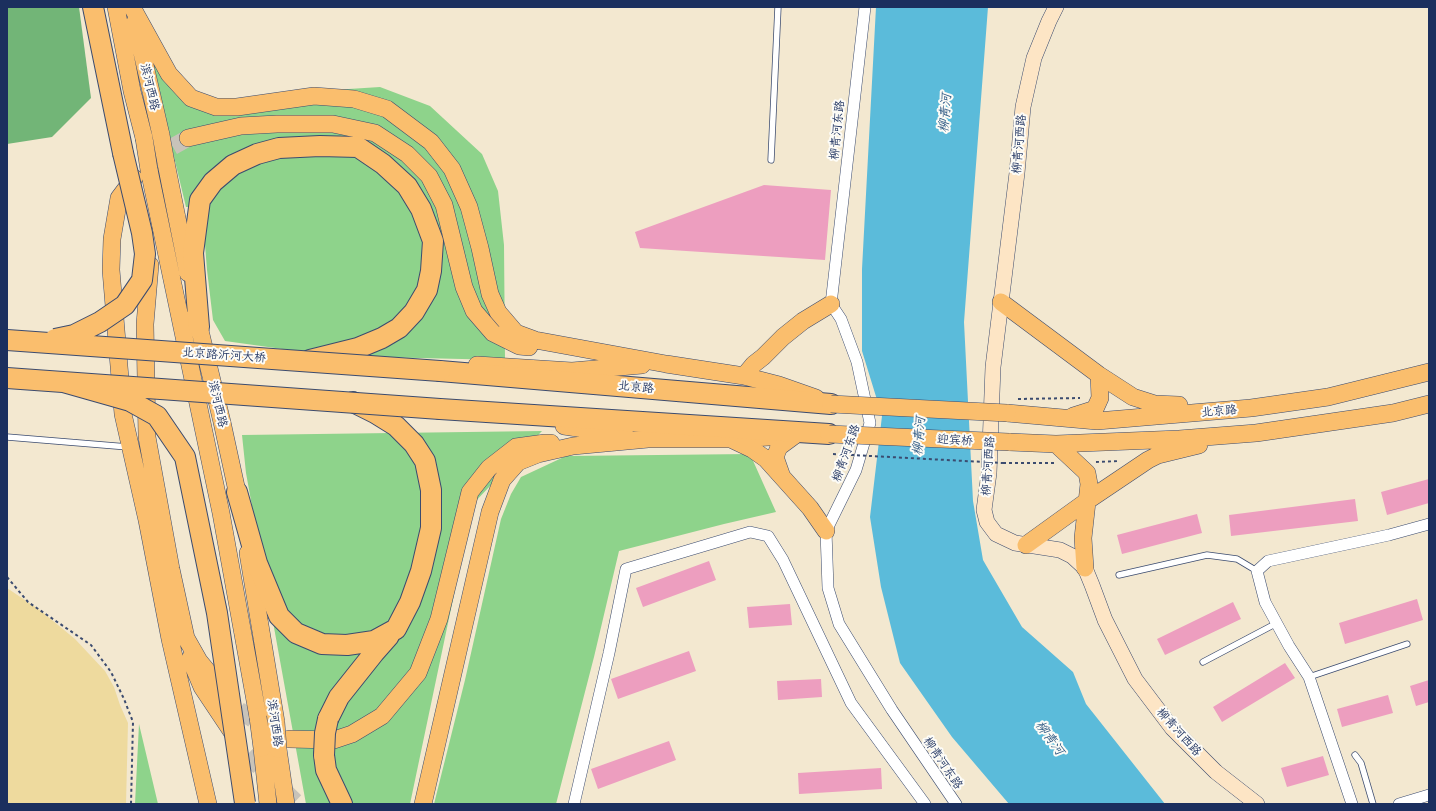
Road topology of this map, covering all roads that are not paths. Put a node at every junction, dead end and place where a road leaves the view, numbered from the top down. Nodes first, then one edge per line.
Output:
1 (93, 7) edge
2 (116, 7) edge
3 (132, 7) edge
4 (778, 7) edge
5 (864, 7) edge
6 (1056, 7) edge
7 (188, 138) tunnel mouth
8 (771, 160) dead end
9 (142, 174) junction
10 (154, 195) junction
11 (1001, 302) junction
12 (832, 304) junction
13 (199, 327) junction
14 (7, 340) edge
15 (39, 343) junction
16 (601, 352) junction
17 (763, 357) junction
18 (304, 361) junction
19 (666, 364) junction
20 (391, 368) junction
21 (440, 371) joint
22 (1429, 372) edge
23 (1099, 375) junction
24 (744, 376) junction
25 (7, 378) edge
26 (62, 382) junction
27 (779, 385) junction
28 (353, 402) junction
29 (831, 404) junction
30 (1429, 404) edge
31 (393, 405) junction
32 (1251, 408) junction
33 (1066, 419) junction
34 (1256, 433) junction
35 (829, 434) junction
36 (794, 436) junction
37 (7, 437) edge
38 (648, 439) junction
39 (732, 440) junction
40 (1008, 442) joint
41 (1056, 444) junction
42 (573, 446) junction
43 (130, 447) junction
44 (781, 474) junction
45 (237, 492) junction
46 (1087, 501) junction
47 (1429, 524) edge
48 (826, 531) junction
49 (1026, 544) junction
50 (1085, 568) junction
51 (1257, 571) junction
52 (1119, 575) dead end
53 (1277, 623) junction
54 (396, 629) junction
55 (186, 638) junction
56 (1407, 644) dead end
57 (1203, 662) dead end
58 (1309, 677) junction
59 (239, 710) tunnel mouth
60 (269, 747) junction
61 (1355, 755) dead end
62 (1429, 795) edge
63 (208, 804) edge
64 (245, 804) edge
65 (268, 804) edge
66 (286, 804) edge
67 (342, 804) edge
68 (423, 804) edge
69 (574, 804) edge
70 (924, 804) edge
71 (956, 804) edge
72 (1257, 804) edge
73 (1352, 804) edge
74 (1373, 804) edge
75 (1399, 804) edge

1 - 15 highway, bridge
2 - 9 main road, 滨河西路, bridge
3 - 13 main road, 滨河西路, bridge
3 - 16 main road
4 - 8 lane
5 - 12 street, 柳青河东路
6 - 11 main road, 柳青河西路
7 - 16 main road
9 - 10 main road, 滨河西路
9 - 43 main road
10 - 55 main road
10 - 60 main road, 滨河西路, bridge
11 - 23 main road
11 - 49 main road, 柳青河西路
12 - 17 main road
12 - 48 street, 柳青河东路
13 - 18 highway
13 - 45 main road, 滨河西路
14 - 15 highway, 北京路沂河大桥, bridge
15 - 18 highway, 北京路沂河大桥, bridge
16 - 19 main road
17 - 24 main road
17 - 27 main road
18 - 20 highway, 北京路沂河大桥, bridge
19 - 20 main road
19 - 24 main road
20 - 21 highway, 北京路沂河大桥, bridge
21 - 29 highway, 北京路
22 - 32 main road, 北京路
23 - 32 main road
23 - 33 main road
24 - 27 main road
25 - 26 highway, bridge
26 - 28 highway, bridge
26 - 64 highway, bridge
27 - 29 main road
28 - 31 highway, bridge
28 - 54 highway
29 - 33 main road, 北京路, bridge
30 - 34 main road, 北京路
31 - 35 highway, bridge
31 - 38 main road
32 - 33 main road, 北京路
34 - 41 main road, 北京路
34 - 46 main road
35 - 36 main road, 迎宾桥
35 - 40 main road, 迎宾桥, bridge
36 - 39 main road, 迎宾桥
36 - 44 main road
37 - 43 lane
38 - 39 main road, 迎宾桥
38 - 42 main road
39 - 44 main road
40 - 41 main road, 北京路
41 - 46 main road
42 - 60 main road
42 - 68 main road
43 - 63 main road
44 - 48 main road
45 - 54 highway
45 - 60 main road, 滨河西路, bridge
46 - 49 main road
46 - 50 main road
47 - 51 street
48 - 71 street, 柳青河东路
49 - 50 main road, 柳青河西路
50 - 72 main road, 柳青河西路
51 - 52 lane
51 - 53 street
53 - 57 lane
53 - 58 street
54 - 67 highway, bridge
55 - 59 main road
55 - 60 main road
56 - 58 lane
58 - 73 street
60 - 65 main road, 滨河西路
60 - 66 main road, 滨河西路
61 - 74 lane
62 - 75 street
69 - 70 street

